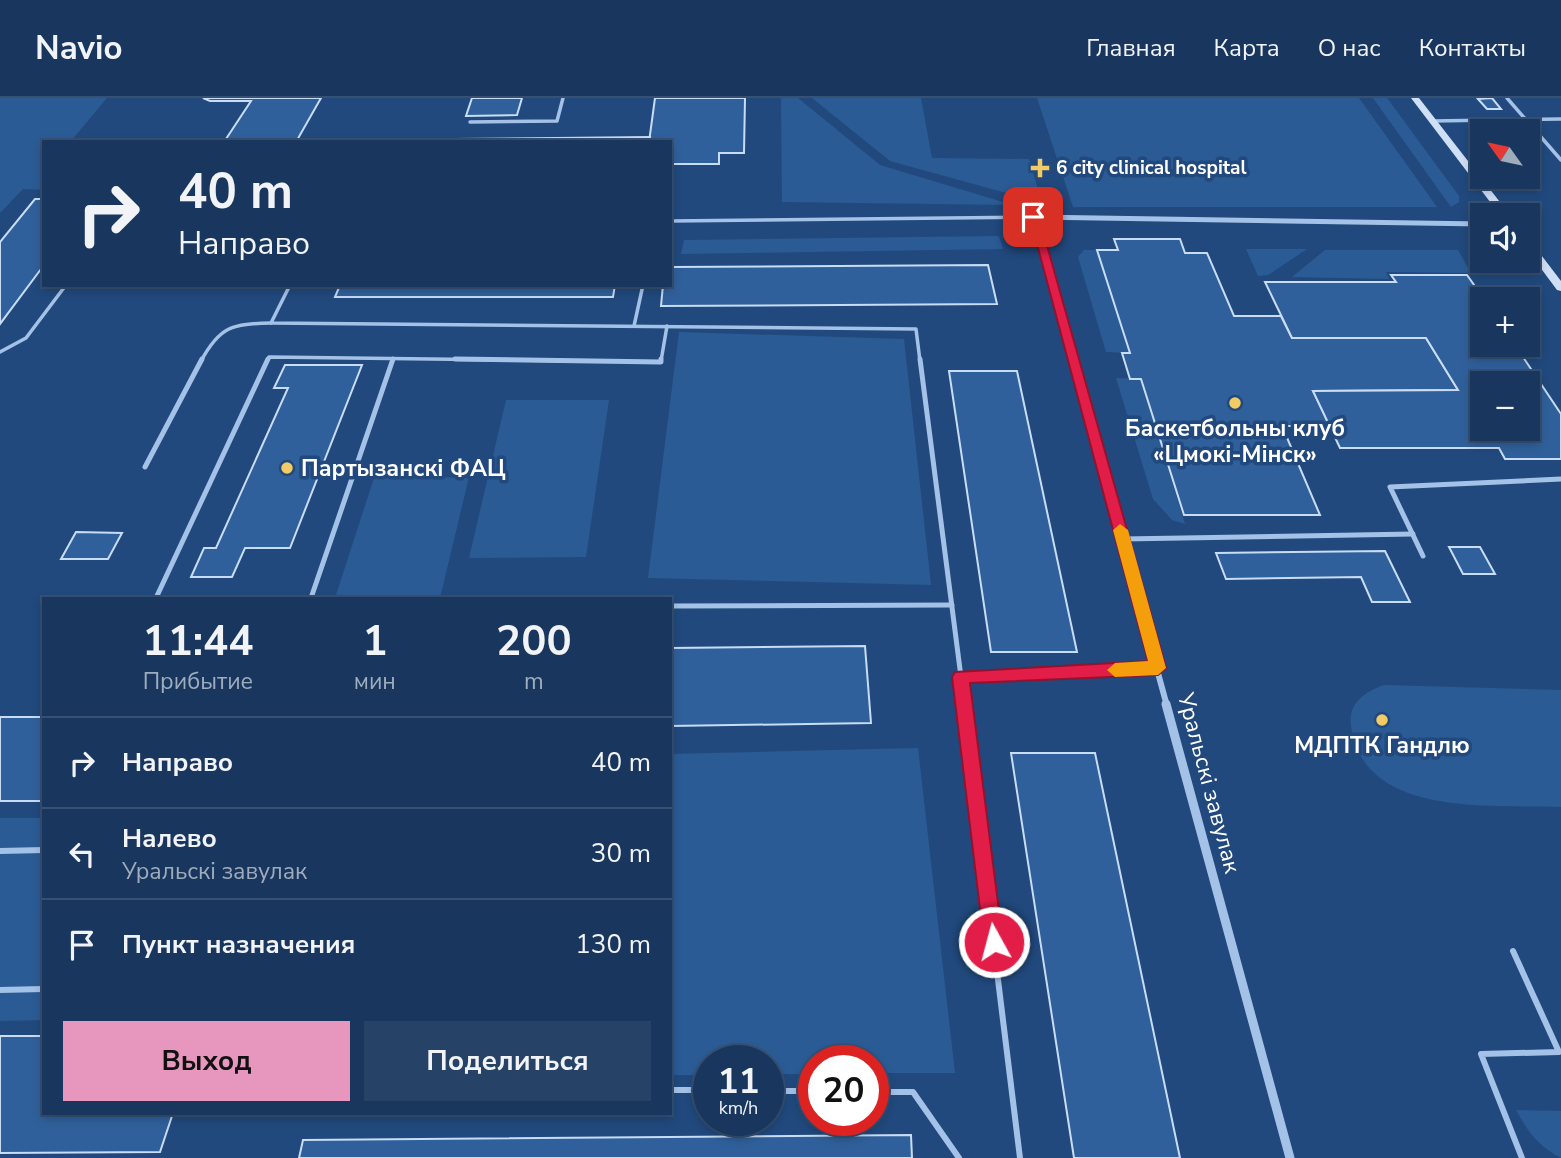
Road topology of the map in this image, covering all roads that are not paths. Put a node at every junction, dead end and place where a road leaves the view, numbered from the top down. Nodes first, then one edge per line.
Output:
1 (563, 98) edge
2 (1415, 98) edge
3 (1507, 98) edge
4 (1526, 119) edge
5 (1540, 119) edge
6 (1561, 119) edge
7 (1470, 120) edge
8 (1432, 121) junction
9 (470, 122) dead end
10 (1540, 135) edge
11 (1561, 160) edge
12 (1496, 203) edge
13 (1033, 217) junction
14 (672, 221) edge
15 (1470, 224) edge
16 (1540, 261) edge
17 (64, 287) edge
18 (289, 287) edge
19 (643, 287) edge
20 (1561, 288) edge
21 (271, 323) junction
22 (634, 326) junction
23 (667, 326) junction
24 (0, 352) edge
25 (393, 359) junction
26 (145, 467) dead end
27 (1561, 479) edge
28 (1413, 534) junction
29 (1123, 539) junction
30 (1423, 556) dead end
31 (156, 597) edge
32 (311, 597) edge
33 (952, 605) junction
34 (672, 606) edge
35 (1158, 668) junction
36 (961, 677) junction
37 (42, 850) edge
38 (0, 851) edge
39 (1513, 951) dead end
40 (42, 989) edge
41 (0, 990) edge
42 (672, 1090) edge
43 (693, 1090) edge
44 (889, 1091) edge
45 (959, 1158) edge
46 (1020, 1158) edge
47 (1290, 1158) edge
48 (1522, 1158) edge

1 - 9 lane
2 - 8 street
3 - 4 lane
5 - 6 lane
7 - 8 lane
8 - 12 street
10 - 11 lane
13 - 14 lane
13 - 15 street
13 - 29 street, Уральскі завулак
16 - 20 street
17 - 24 lane
18 - 21 lane
19 - 22 lane
21 - 22 lane
21 - 26 lane
22 - 23 lane
23 - 25 lane
23 - 33 lane
25 - 31 lane
25 - 32 lane
27 - 28 lane
28 - 29 lane
28 - 30 lane
29 - 35 street, Уральскі завулак
33 - 34 lane
33 - 36 lane
35 - 36 lane
35 - 47 street, Уральскі завулак
36 - 46 lane
37 - 38 lane
39 - 48 lane
40 - 41 lane
42 - 43 lane
44 - 45 lane

